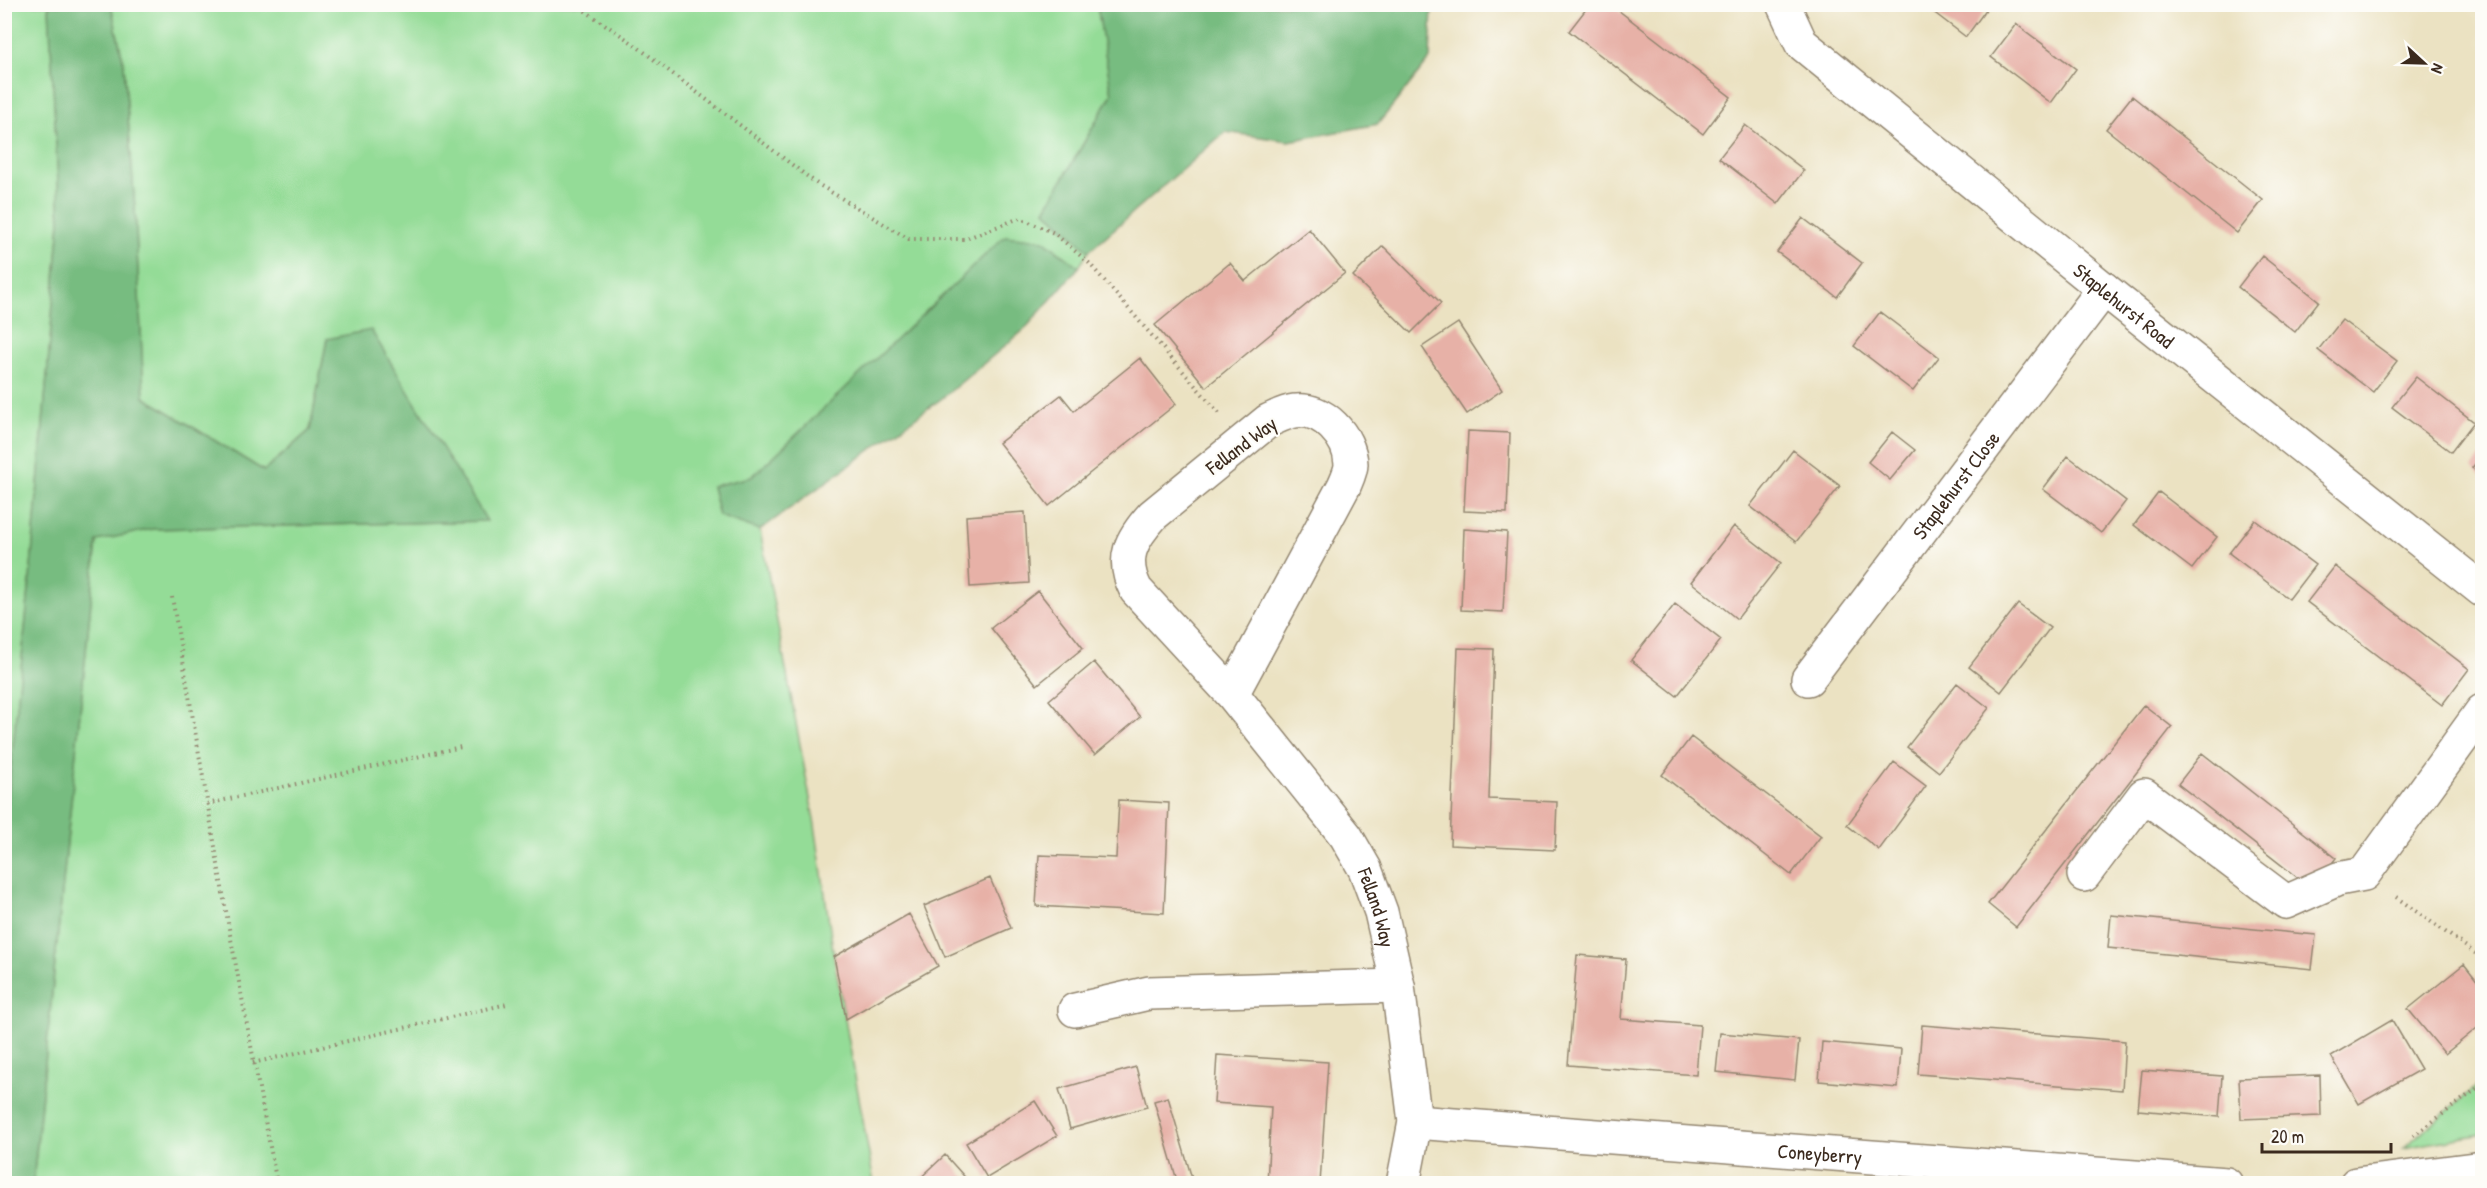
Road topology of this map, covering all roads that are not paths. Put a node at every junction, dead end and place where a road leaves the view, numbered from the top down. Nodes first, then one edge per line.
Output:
1 (1783, 4) edge
2 (2104, 289) junction
3 (2482, 590) edge
4 (1809, 679) dead end
5 (1232, 694) junction
6 (2482, 711) edge
7 (2084, 875) dead end
8 (1398, 986) junction
9 (1076, 1010) dead end
10 (1415, 1122) junction
11 (2482, 1168) edge
12 (1403, 1184) edge
13 (2226, 1184) edge
14 (2356, 1184) edge

1 - 2 street, Staplehurst Road
2 - 3 street, Staplehurst Road
2 - 4 street, Staplehurst Close
5 - 5 street, Felland Way
5 - 8 street, Felland Way
6 - 7 street
8 - 9 street
8 - 10 street, Felland Way
10 - 12 street, Felland Way
10 - 13 street, Coneyberry
11 - 14 street

